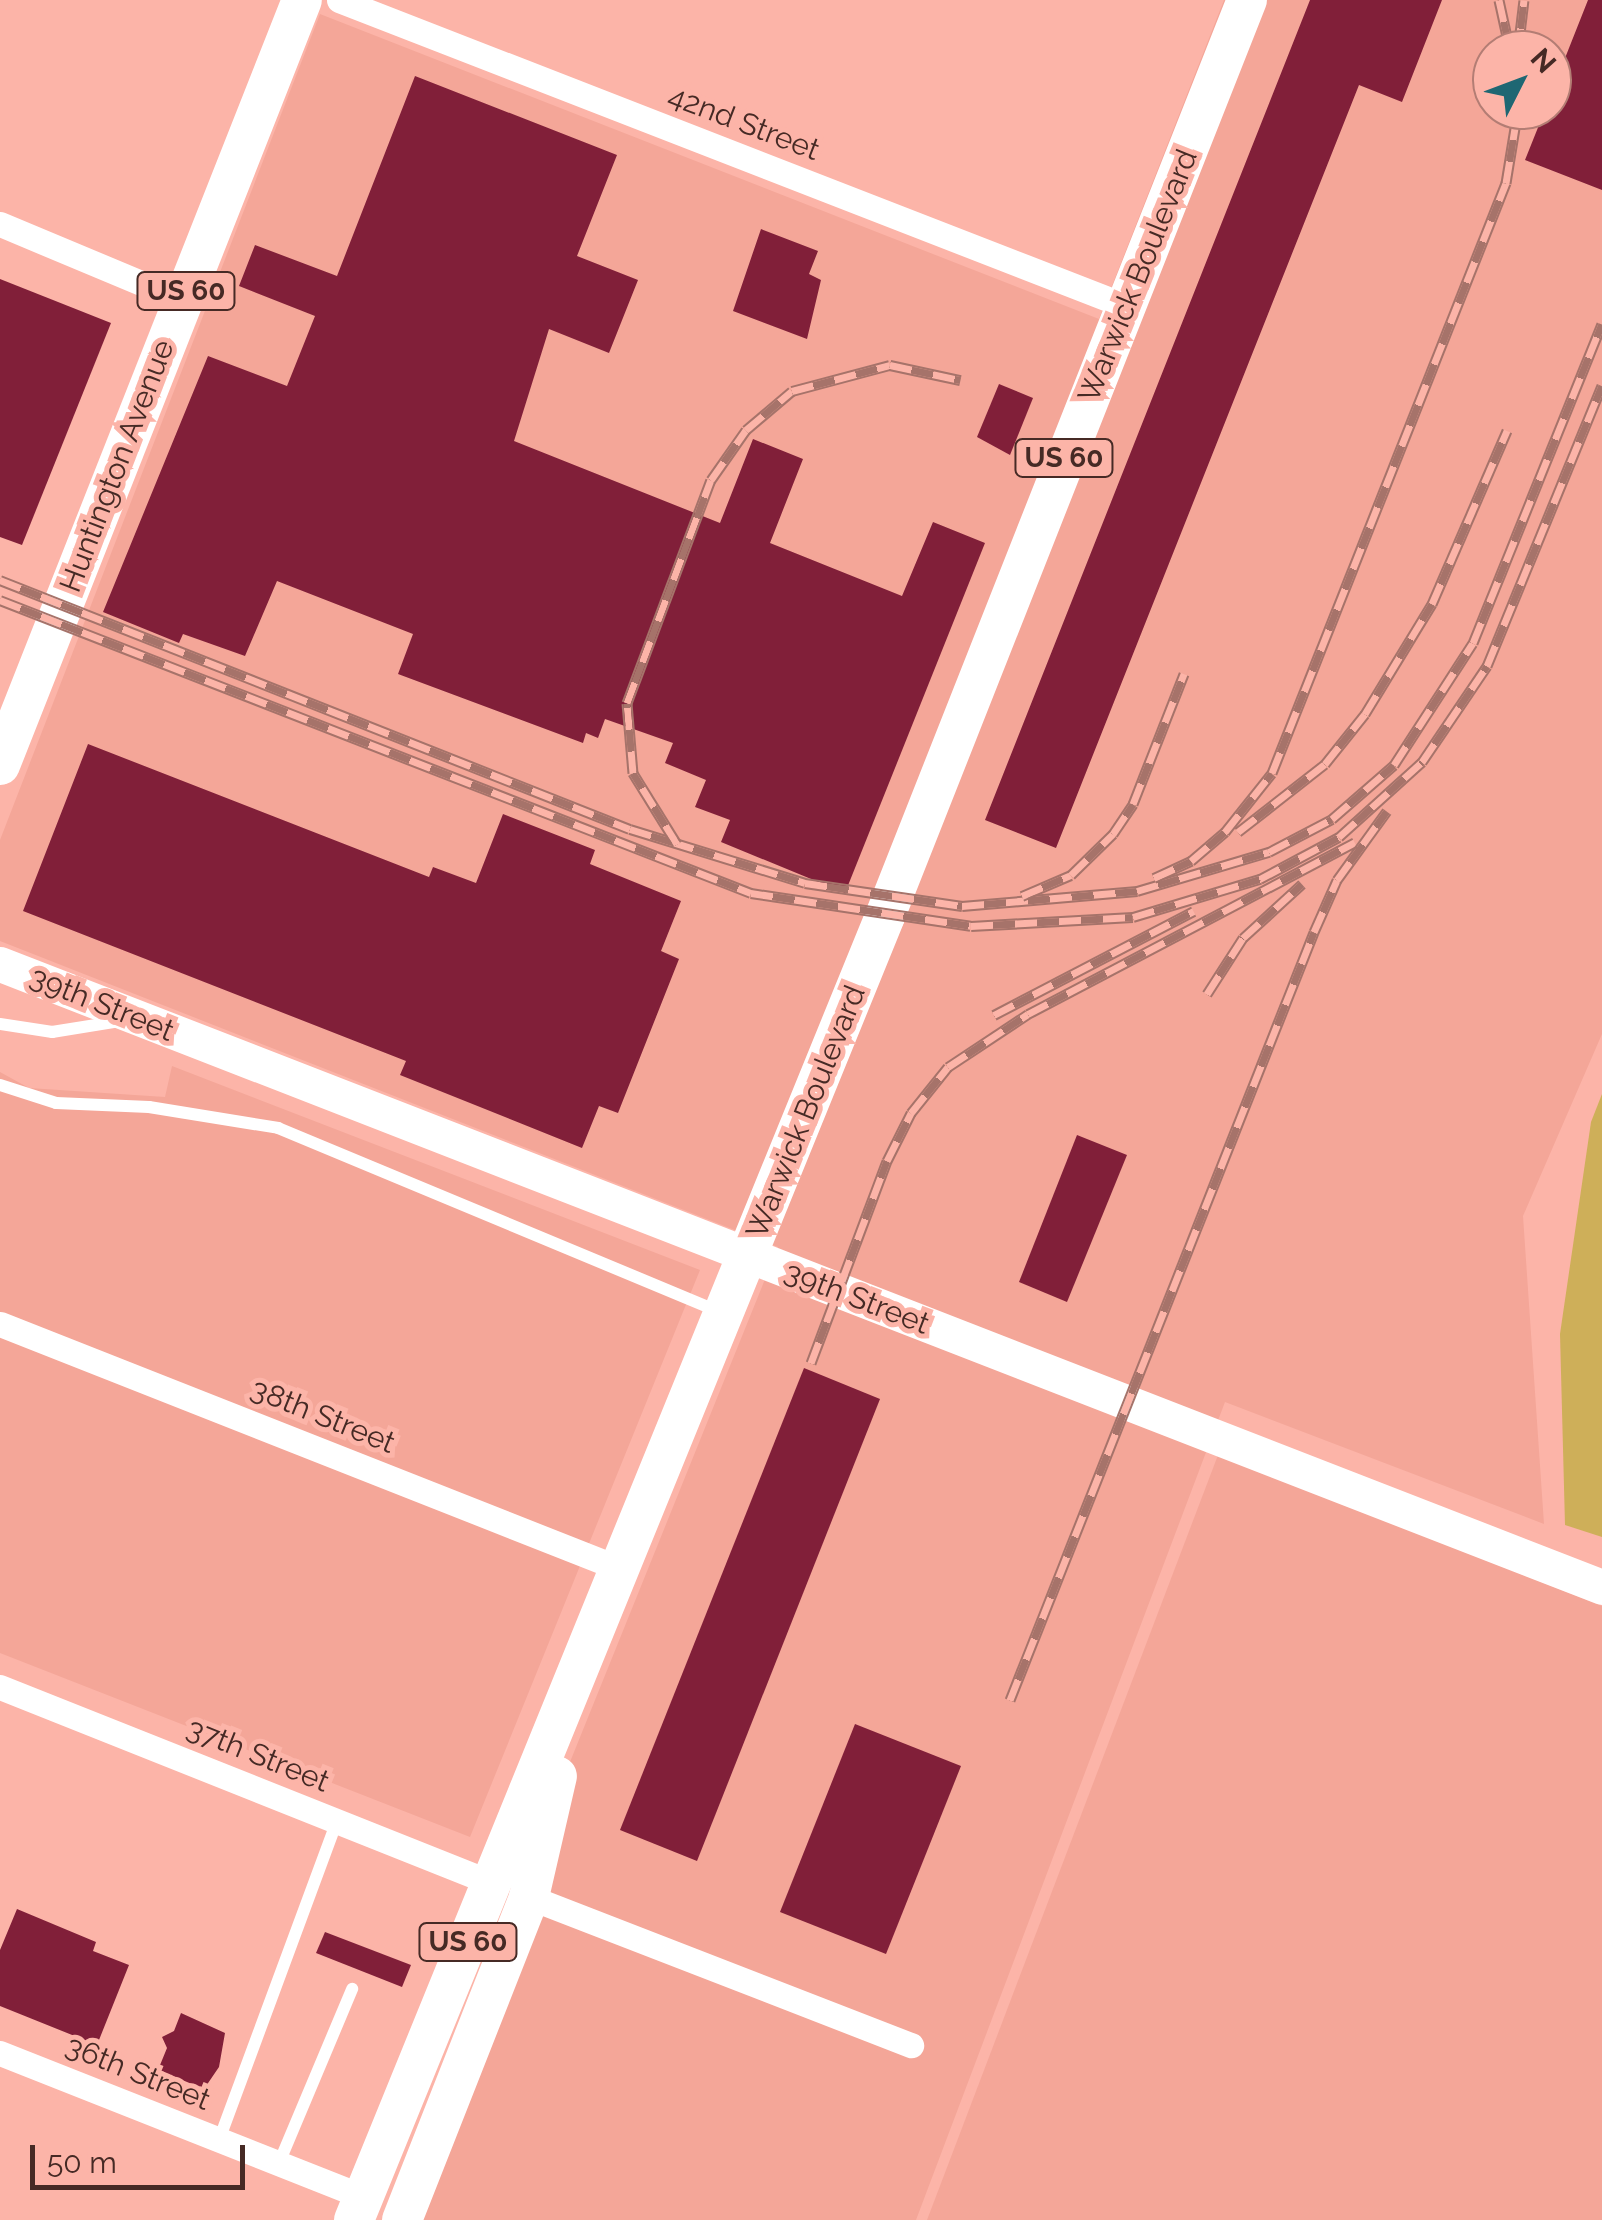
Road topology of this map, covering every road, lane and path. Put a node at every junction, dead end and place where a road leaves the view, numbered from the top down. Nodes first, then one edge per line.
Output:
1 (302, 0) edge
2 (339, 0) edge
3 (1247, 0) edge
4 (0, 224) edge
5 (182, 300) junction
6 (1126, 306) junction
7 (0, 765) edge
8 (0, 964) edge
9 (136, 1018) junction
10 (0, 1024) edge
11 (0, 1086) edge
12 (724, 1314) junction
13 (0, 1324) edge
14 (621, 1569) junction
15 (1602, 1587) edge
16 (0, 1687) edge
17 (337, 1821) junction
18 (511, 1890) junction
19 (352, 1989) dead end
20 (911, 2045) dead end
21 (0, 2053) edge
22 (219, 2140) junction
23 (279, 2163) junction
24 (359, 2208) edge
25 (402, 2220) edge

1 - 5 main road, Huntington Avenue / US 60
2 - 6 street, 42nd Street
3 - 6 main road, Warwick Boulevard / US 60
4 - 5 street
5 - 7 main road, Huntington Avenue / US 60
6 - 12 main road, Warwick Boulevard / US 60
8 - 9 main road, 39th Street
9 - 10 lane
9 - 15 main road, 39th Street
11 - 12 lane
12 - 14 main road, Warwick Boulevard / US 60
13 - 14 street, 38th Street
14 - 18 main road, Warwick Boulevard / US 60
16 - 17 street, 37th Street
17 - 18 street, 37th Street
17 - 22 lane
18 - 20 street, 37th Street
18 - 24 main road, US 60
18 - 25 main road
19 - 23 lane
21 - 22 street, 36th Street
22 - 23 street, 36th Street
23 - 24 street, 36th Street

